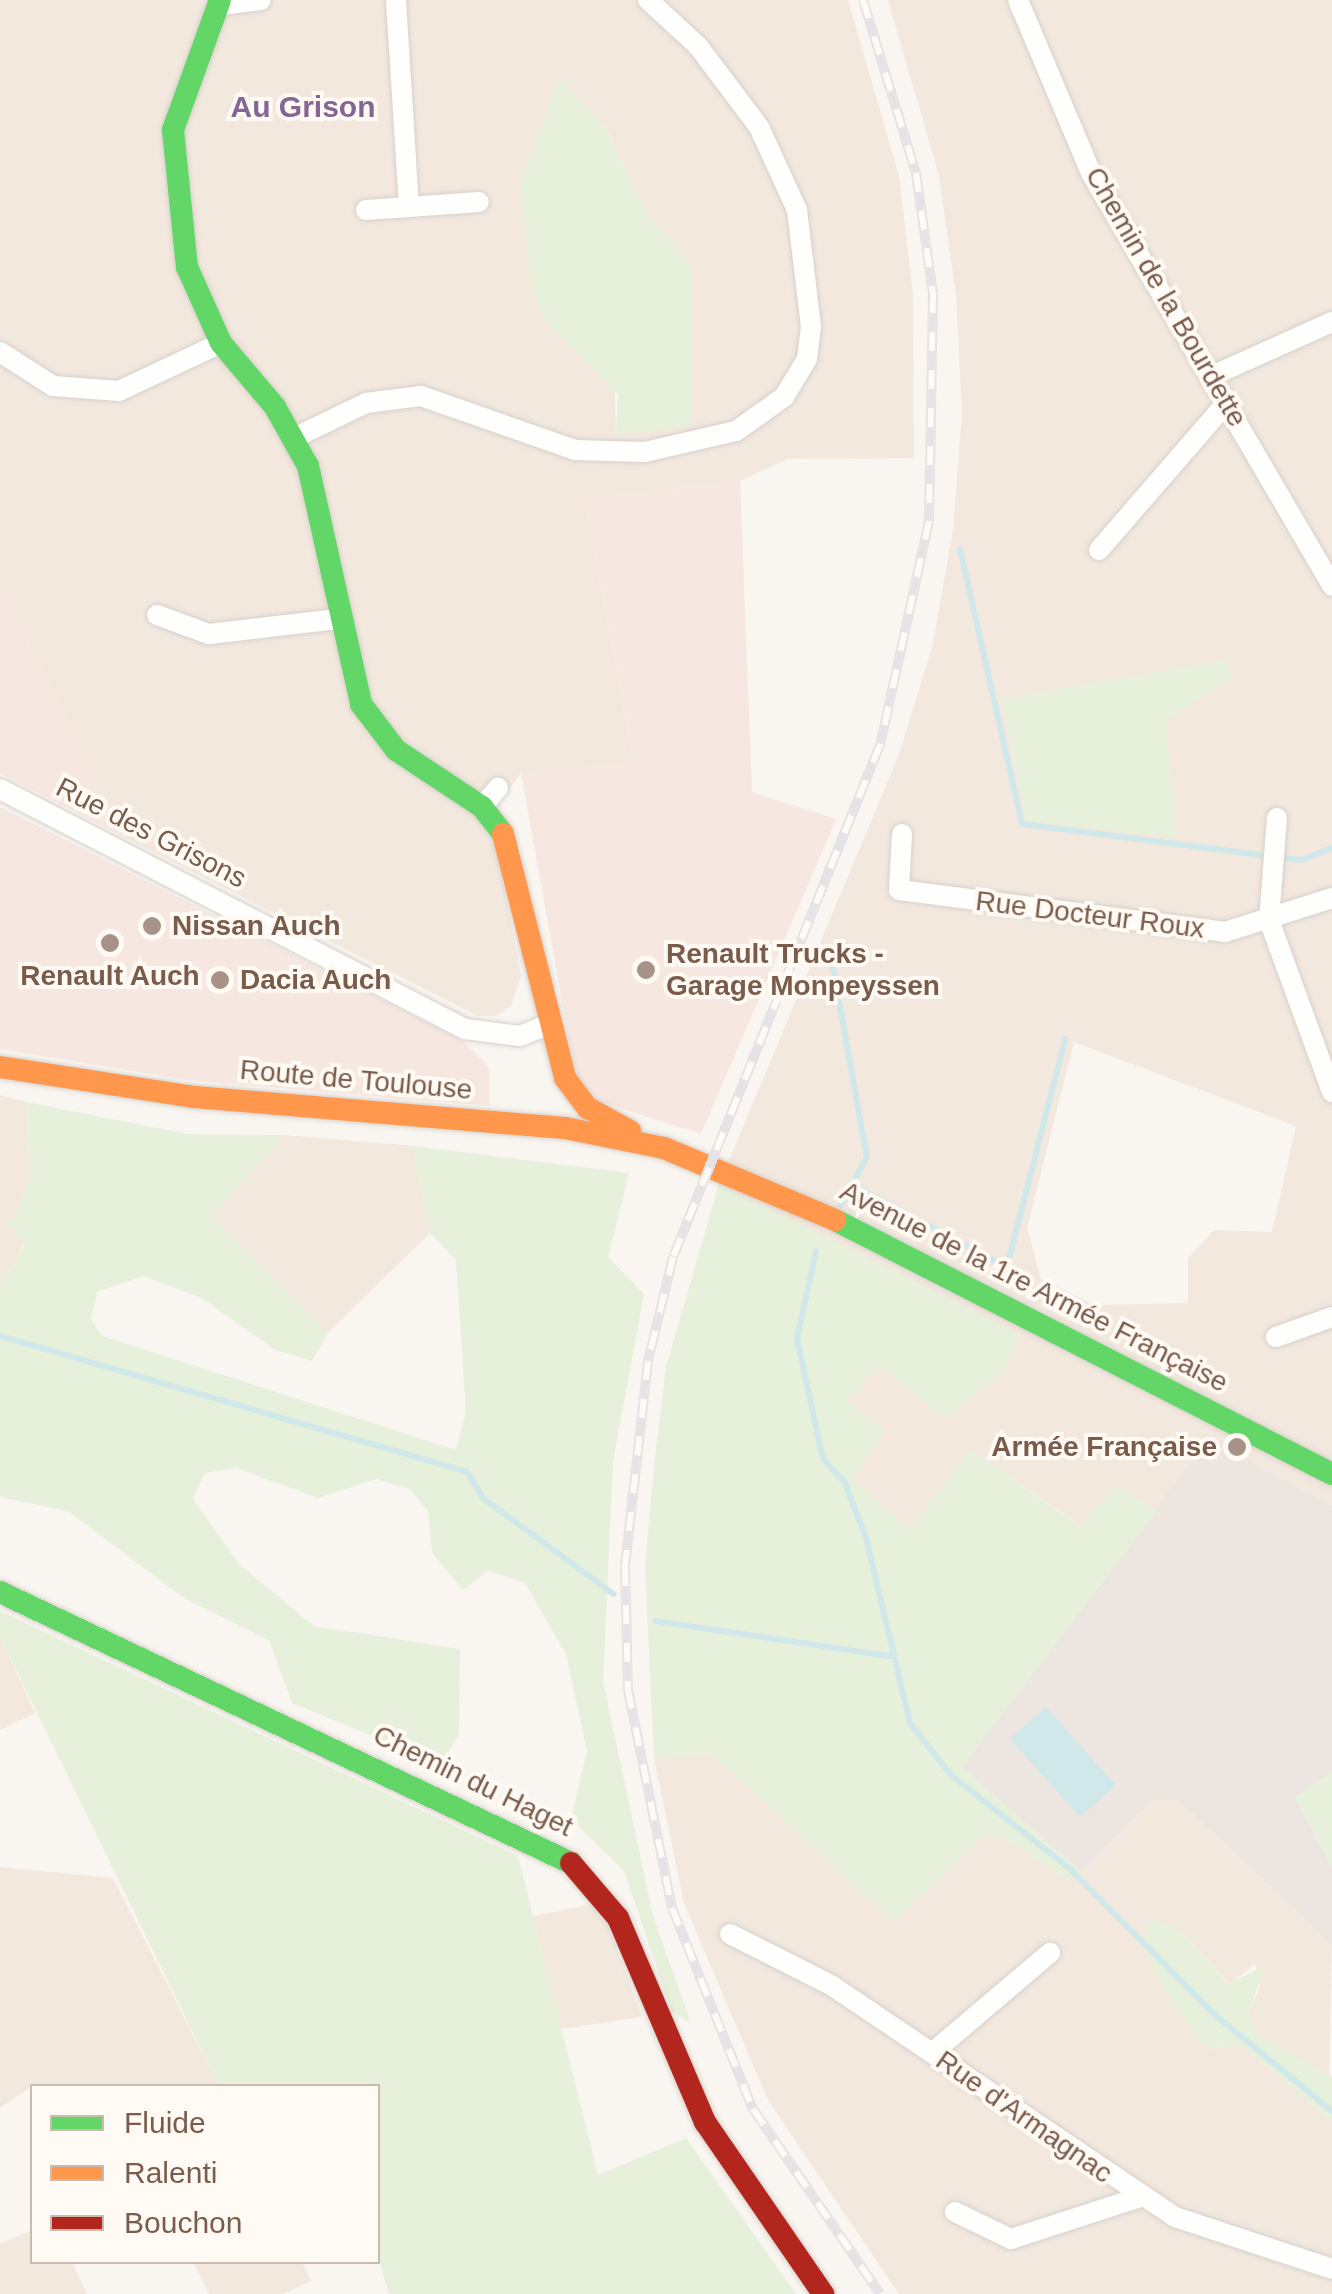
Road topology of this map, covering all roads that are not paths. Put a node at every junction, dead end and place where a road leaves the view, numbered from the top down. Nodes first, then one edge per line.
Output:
1 (261, 0) edge
2 (396, 0) edge
3 (648, 0) edge
4 (1018, 0) edge
5 (221, 2) edge
6 (479, 202) dead end
7 (409, 207) junction
8 (366, 210) dead end
9 (1332, 322) edge
10 (220, 343) junction
11 (0, 352) edge
12 (1214, 375) junction
13 (1228, 401) junction
14 (296, 437) junction
15 (1099, 550) dead end
16 (1332, 586) edge
17 (157, 615) dead end
18 (337, 619) junction
19 (498, 788) dead end
20 (0, 789) edge
21 (482, 808) junction
22 (1277, 818) dead end
23 (902, 834) dead end
24 (1332, 898) edge
25 (1269, 920) junction
26 (547, 1025) junction
27 (0, 1067) edge
28 (1332, 1092) edge
29 (664, 1148) junction
30 (705, 1161) joint
31 (1332, 1317) edge
32 (1276, 1337) dead end
33 (1332, 1474) edge
34 (0, 1592) edge
35 (730, 1934) dead end
36 (1050, 1953) dead end
37 (932, 2053) junction
38 (1140, 2197) junction
39 (955, 2212) dead end
40 (1332, 2269) edge
41 (823, 2294) edge

1 - 5 street
2 - 7 street
3 - 14 street
4 - 12 street, Chemin de la Bourdette
5 - 10 street
6 - 7 street
7 - 8 street
9 - 12 street
10 - 11 street
10 - 14 street
12 - 13 street, Chemin de la Bourdette
13 - 15 street
13 - 16 street, Chemin de la Bourdette
14 - 18 street
17 - 18 street
18 - 21 street
19 - 21 street
20 - 26 street, Rue des Grisons
21 - 26 street
22 - 25 street
23 - 25 street, Rue Docteur Roux
24 - 25 street, Rue Docteur Roux
25 - 28 street
26 - 29 street
27 - 29 street, Route de Toulouse
29 - 30 street, Route de Toulouse
30 - 33 street, Avenue de la 1re Armée Française
31 - 32 street
34 - 41 street, Chemin du Haget
35 - 37 street, Rue d'Armagnac
36 - 37 street
37 - 38 street, Rue d'Armagnac
38 - 39 street
38 - 40 street, Rue d'Armagnac

